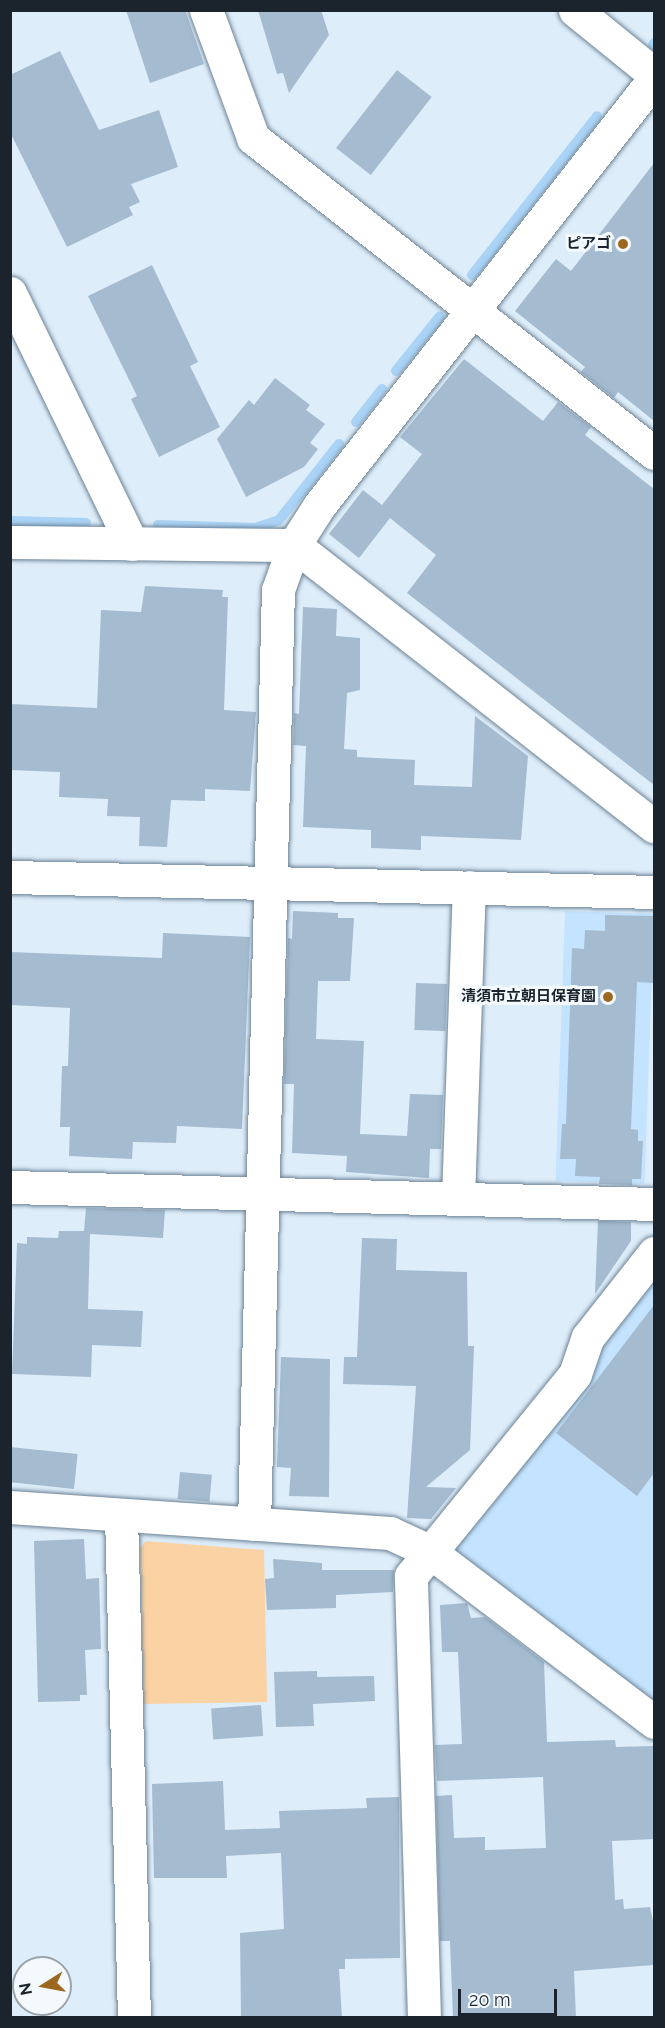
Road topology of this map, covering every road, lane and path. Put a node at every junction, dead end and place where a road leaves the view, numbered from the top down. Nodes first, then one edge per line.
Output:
1 (206, 10) edge
2 (575, 10) edge
3 (654, 74) edge
4 (654, 80) edge
5 (10, 293) edge
6 (472, 310) junction
7 (654, 453) edge
8 (10, 542) edge
9 (132, 544) junction
10 (294, 546) junction
11 (654, 826) edge
12 (10, 877) edge
13 (271, 883) junction
14 (469, 887) junction
15 (654, 892) edge
16 (10, 1187) edge
17 (261, 1193) junction
18 (458, 1199) junction
19 (654, 1204) edge
20 (654, 1253) edge
21 (10, 1508) edge
22 (121, 1515) junction
23 (254, 1524) junction
24 (429, 1551) junction
25 (654, 1722) edge
26 (134, 2018) edge
27 (424, 2018) edge

1 - 6 street
2 - 3 street
4 - 6 street
5 - 9 street
6 - 7 street
6 - 10 street
8 - 9 street
9 - 10 street
10 - 11 street
10 - 13 street
12 - 13 street
13 - 14 street
13 - 17 street
14 - 15 street
14 - 18 street
16 - 17 street
17 - 18 street
17 - 23 street
18 - 19 street
20 - 24 street
21 - 22 street
22 - 23 street
22 - 26 street
23 - 24 street
24 - 25 street
24 - 27 street

